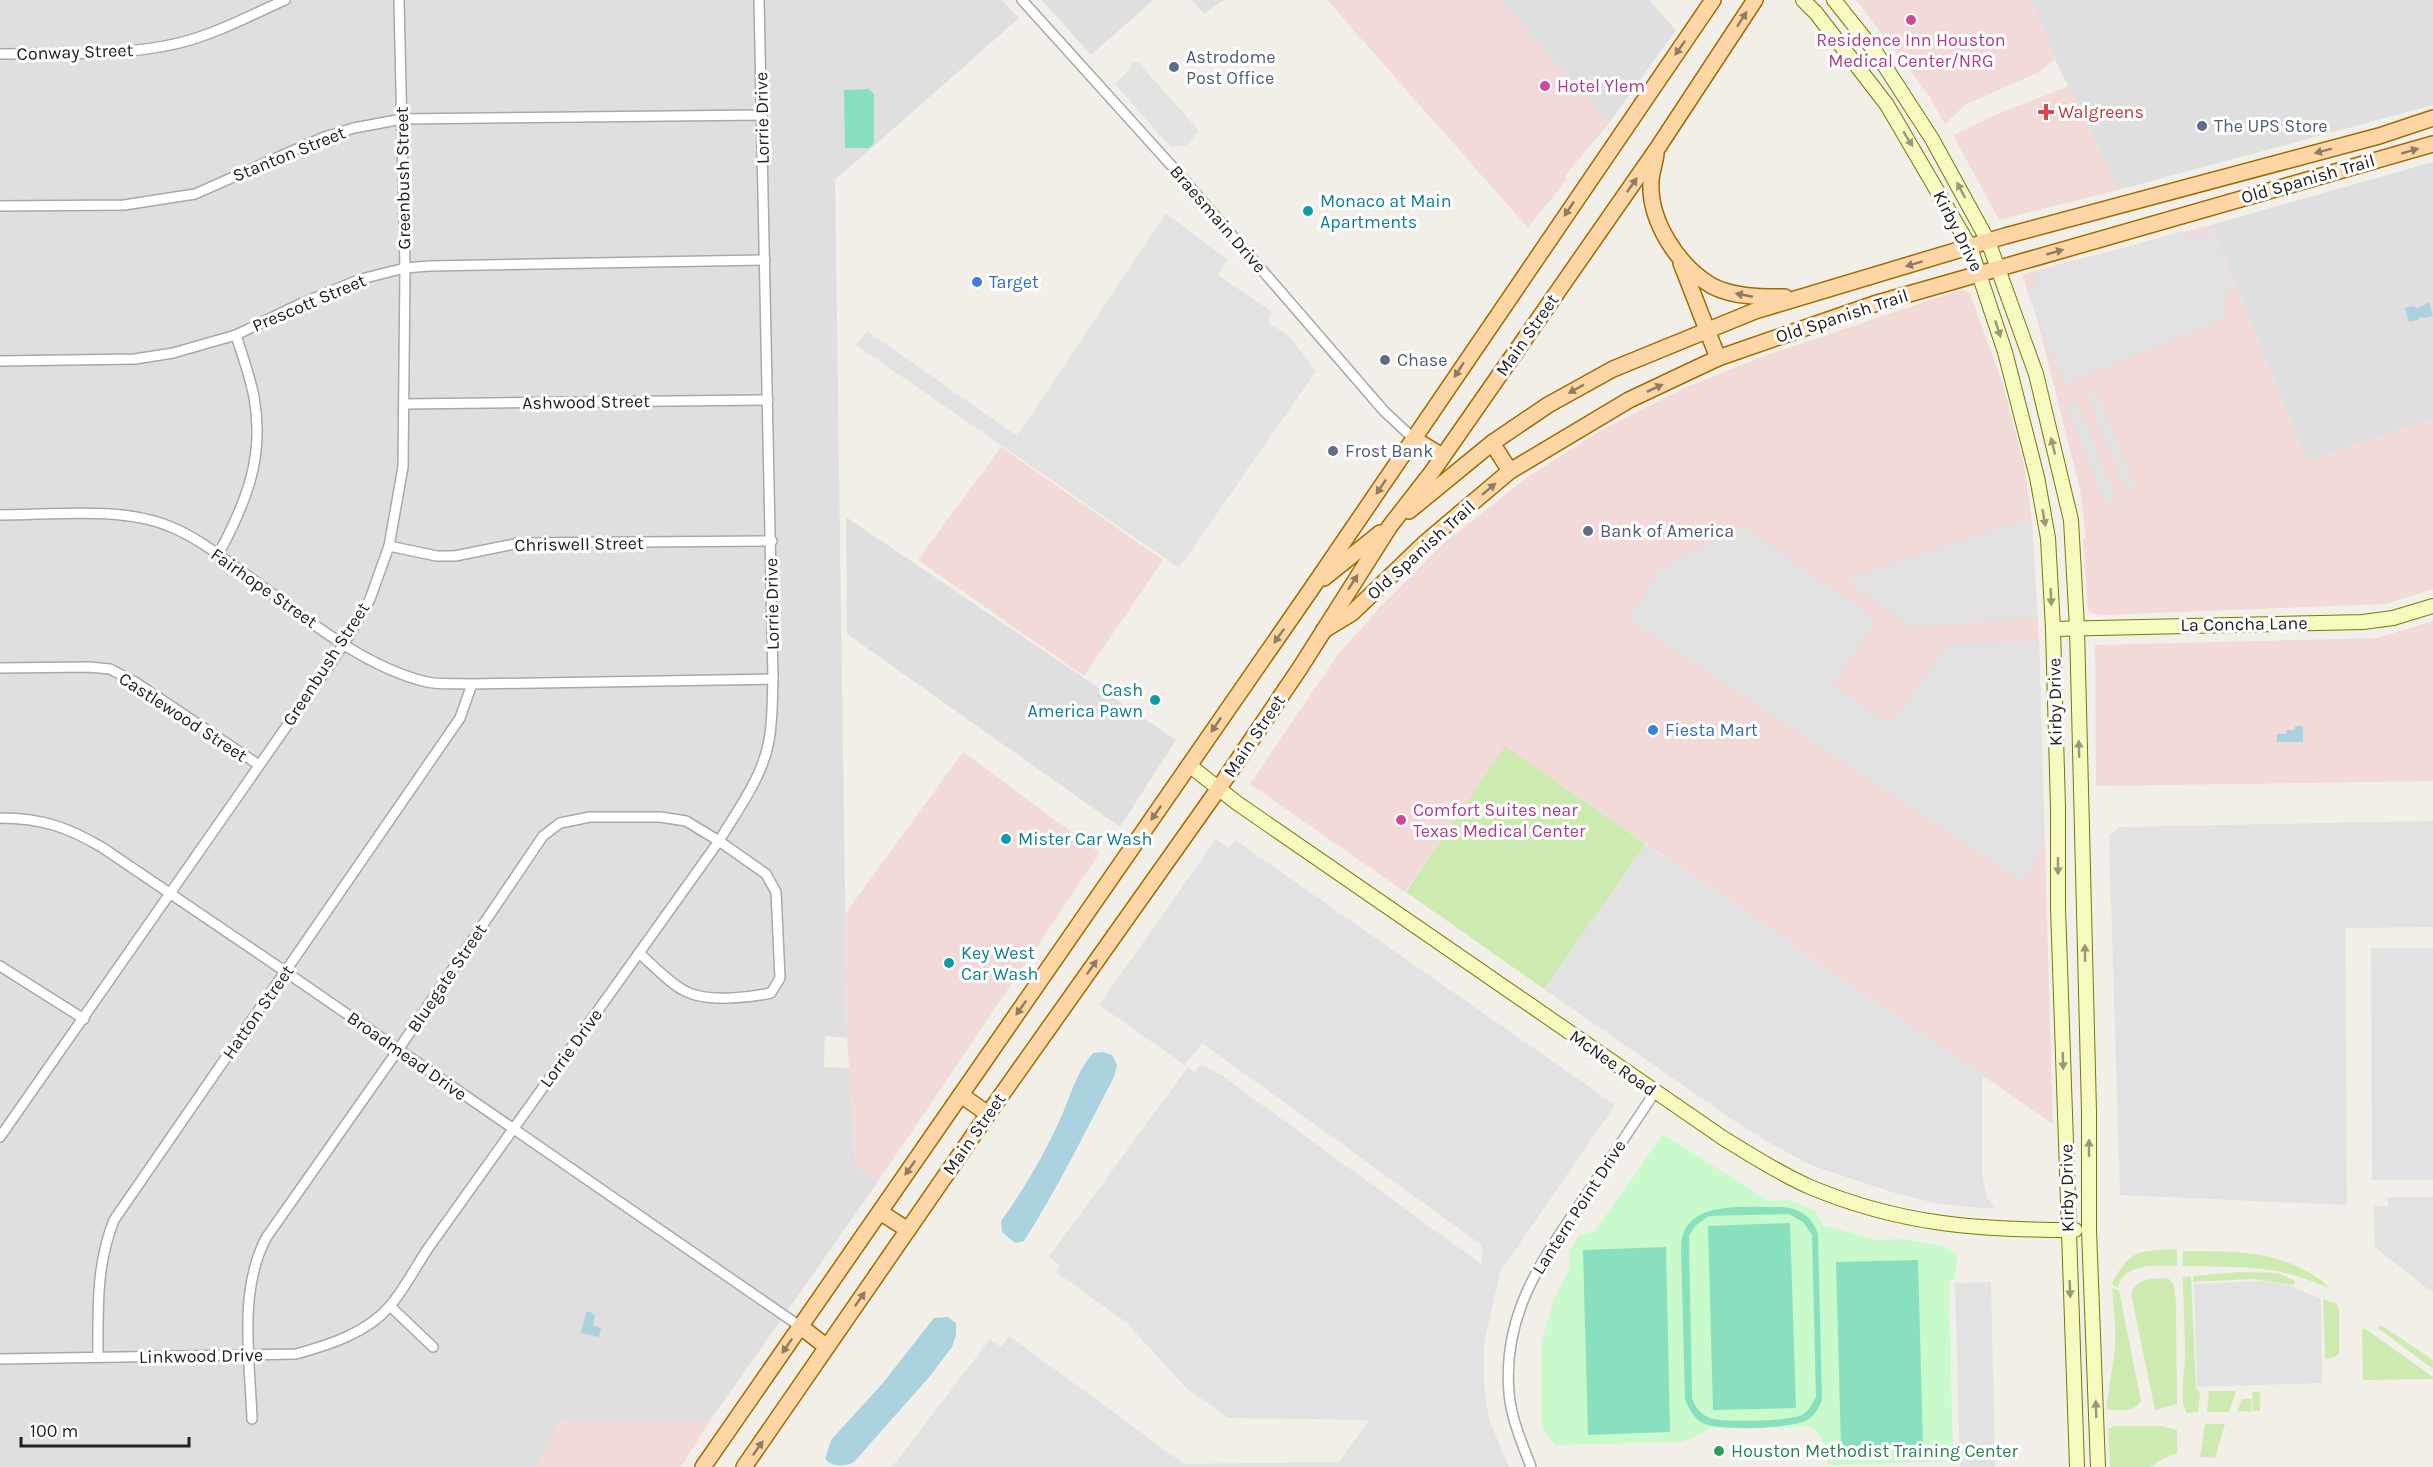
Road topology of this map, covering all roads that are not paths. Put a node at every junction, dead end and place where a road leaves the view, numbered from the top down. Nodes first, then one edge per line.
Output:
1 (285, 0) edge
2 (399, 0) edge
3 (759, 0) edge
4 (1022, 0) edge
5 (1713, 0) edge
6 (1755, 0) edge
7 (1803, 0) edge
8 (1834, 0) edge
9 (0, 54) edge
10 (1895, 81) junction
11 (1877, 92) junction
12 (762, 116) junction
13 (2433, 118) edge
14 (402, 119) junction
15 (2379, 136) junction
16 (2433, 144) edge
17 (1657, 149) junction
18 (2387, 158) junction
19 (2265, 167) junction
20 (2273, 189) junction
21 (2121, 205) junction
22 (0, 206) edge
23 (2128, 231) junction
24 (1988, 242) junction
25 (1970, 247) junction
26 (1678, 256) junction
27 (765, 260) junction
28 (405, 268) junction
29 (1998, 268) junction
30 (1980, 273) junction
31 (1803, 298) junction
32 (1706, 330) junction
33 (236, 335) junction
34 (1718, 358) junction
35 (0, 361) edge
36 (768, 400) junction
37 (404, 404) junction
38 (1414, 439) junction
39 (1492, 443) junction
40 (1442, 456) junction
41 (1510, 471) junction
42 (0, 515) edge
43 (1390, 526) junction
44 (772, 541) junction
45 (389, 546) junction
46 (218, 555) junction
47 (1312, 588) junction
48 (2433, 606) edge
49 (2077, 628) junction
50 (2053, 629) junction
51 (1321, 632) junction
52 (344, 644) junction
53 (0, 668) edge
54 (773, 679) junction
55 (472, 684) junction
56 (258, 765) junction
57 (1189, 765) junction
58 (1219, 788) junction
59 (2080, 807) junction
60 (2058, 808) junction
61 (0, 818) edge
62 (719, 841) junction
63 (171, 894) junction
64 (639, 953) junction
65 (0, 966) edge
66 (286, 972) junction
67 (84, 1019) junction
68 (398, 1050) junction
69 (1655, 1092) junction
70 (962, 1095) junction
71 (988, 1114) junction
72 (513, 1130) junction
73 (0, 1137) edge
74 (880, 1212) junction
75 (908, 1230) junction
76 (2068, 1230) junction
77 (2089, 1230) junction
78 (390, 1306) junction
79 (801, 1327) junction
80 (434, 1347) dead end
81 (827, 1347) junction
82 (250, 1356) junction
83 (98, 1357) junction
84 (0, 1359) edge
85 (252, 1419) dead end
86 (703, 1467) edge
87 (744, 1467) edge
88 (1531, 1467) edge
89 (2077, 1467) edge
90 (2098, 1467) edge

1 - 9 street, Conway Street
2 - 14 street, Greenbush Street
3 - 12 street, Lorrie Drive
4 - 38 street, Braesmain Drive
5 -> 38 main road, Main Street
17 -> 6 main road, Main Street
7 - 11 main road, Kirby Drive
8 - 10 main road, Kirby Drive
10 - 11 main road
24 -> 10 main road, Kirby Drive
11 -> 25 main road, Kirby Drive
12 - 14 street, Stanton Street
12 - 27 street, Lorrie Drive
13 - 15 main road, Old Spanish Trail
14 - 22 street, Stanton Street
14 - 28 street, Greenbush Street
15 - 18 main road
15 -> 19 main road, Old Spanish Trail
18 -> 16 main road, Old Spanish Trail
17 - 26 main road
40 -> 17 main road, Main Street
18 - 20 main road, Old Spanish Trail
19 - 20 main road
19 - 21 main road, Old Spanish Trail
20 - 23 main road, Old Spanish Trail
21 - 23 main road
21 - 24 main road, Old Spanish Trail
29 -> 23 main road, Old Spanish Trail
24 - 25 main road, Old Spanish Trail
24 - 29 main road, Kirby Drive
25 - 30 main road, Kirby Drive
25 -> 31 main road, Old Spanish Trail
31 -> 26 main road
26 - 32 main road
27 - 28 street, Prescott Street
27 - 36 street, Lorrie Drive
28 - 33 street, Prescott Street
28 - 37 street, Greenbush Street
29 - 30 main road, Old Spanish Trail
49 -> 29 main road, Kirby Drive
30 - 34 main road, Old Spanish Trail
30 -> 50 main road, Kirby Drive
31 - 32 main road, Old Spanish Trail
32 - 34 main road
32 -> 39 main road, Old Spanish Trail
33 - 35 street, Prescott Street
33 - 46 street
41 -> 34 main road, Old Spanish Trail
36 - 37 street, Ashwood Street
36 - 44 street, Lorrie Drive
37 - 45 street, Greenbush Street
38 - 40 main road
38 -> 47 main road, Main Street
39 - 41 main road
39 - 43 main road, Old Spanish Trail
40 - 43 main road, Main Street
51 -> 41 main road, Old Spanish Trail
42 - 46 street, Fairhope Street
43 - 47 main road, Old Spanish Trail
51 -> 43 main road, Main Street
44 - 45 street, Chriswell Street
44 - 54 street, Lorrie Drive
45 - 52 street, Greenbush Street
46 - 52 street, Fairhope Street
47 -> 57 main road, Main Street
48 - 49 main road, La Concha Lane
49 - 50 main road, La Concha Lane
59 -> 49 main road, Kirby Drive
50 - 60 main road, Kirby Drive
51 - 58 main road, Main Street
52 - 55 street, Fairhope Street
52 - 56 street, Greenbush Street
53 - 56 street, Castlewood Street
54 - 55 street, Fairhope Street
54 - 62 street, Lorrie Drive
55 - 66 street, Hatton Street
56 - 63 street, Greenbush Street
57 - 58 main road, McNee Road
57 -> 70 main road, Main Street
58 - 69 main road, McNee Road
71 -> 58 main road, Main Street
59 - 60 main road
77 -> 59 main road, Kirby Drive
60 -> 76 main road, Kirby Drive
61 - 63 street, Broadmead Drive
62 - 64 street, Lorrie Drive
62 - 64 street, Bluegate Street
62 - 68 street, Bluegate Street
63 - 66 street, Broadmead Drive
63 - 67 street, Greenbush Street
64 - 72 street, Lorrie Drive
65 - 67 street
66 - 68 street, Broadmead Drive
66 - 83 street, Hatton Street
67 - 73 street, Greenbush Street
68 - 72 street, Broadmead Drive
68 - 82 street, Bluegate Street
69 - 76 main road, McNee Road
69 - 88 street, Lantern Point Drive
70 - 71 main road
70 -> 74 main road, Main Street
71 - 75 main road, Main Street
72 - 78 street, Linkwood Drive
72 - 79 street, Broadmead Drive
74 - 75 main road
74 - 79 main road, Main Street
81 -> 75 main road, Main Street
76 - 77 main road, McNee Road
76 -> 89 main road, Kirby Drive
90 -> 77 main road, Kirby Drive
78 - 80 street
78 - 82 street, Linkwood Drive
79 - 81 main road
79 -> 86 main road, Main Street
87 -> 81 main road, Main Street
82 - 83 street, Linkwood Drive
82 - 85 street, Bluegate Street
83 - 84 street, Linkwood Drive

